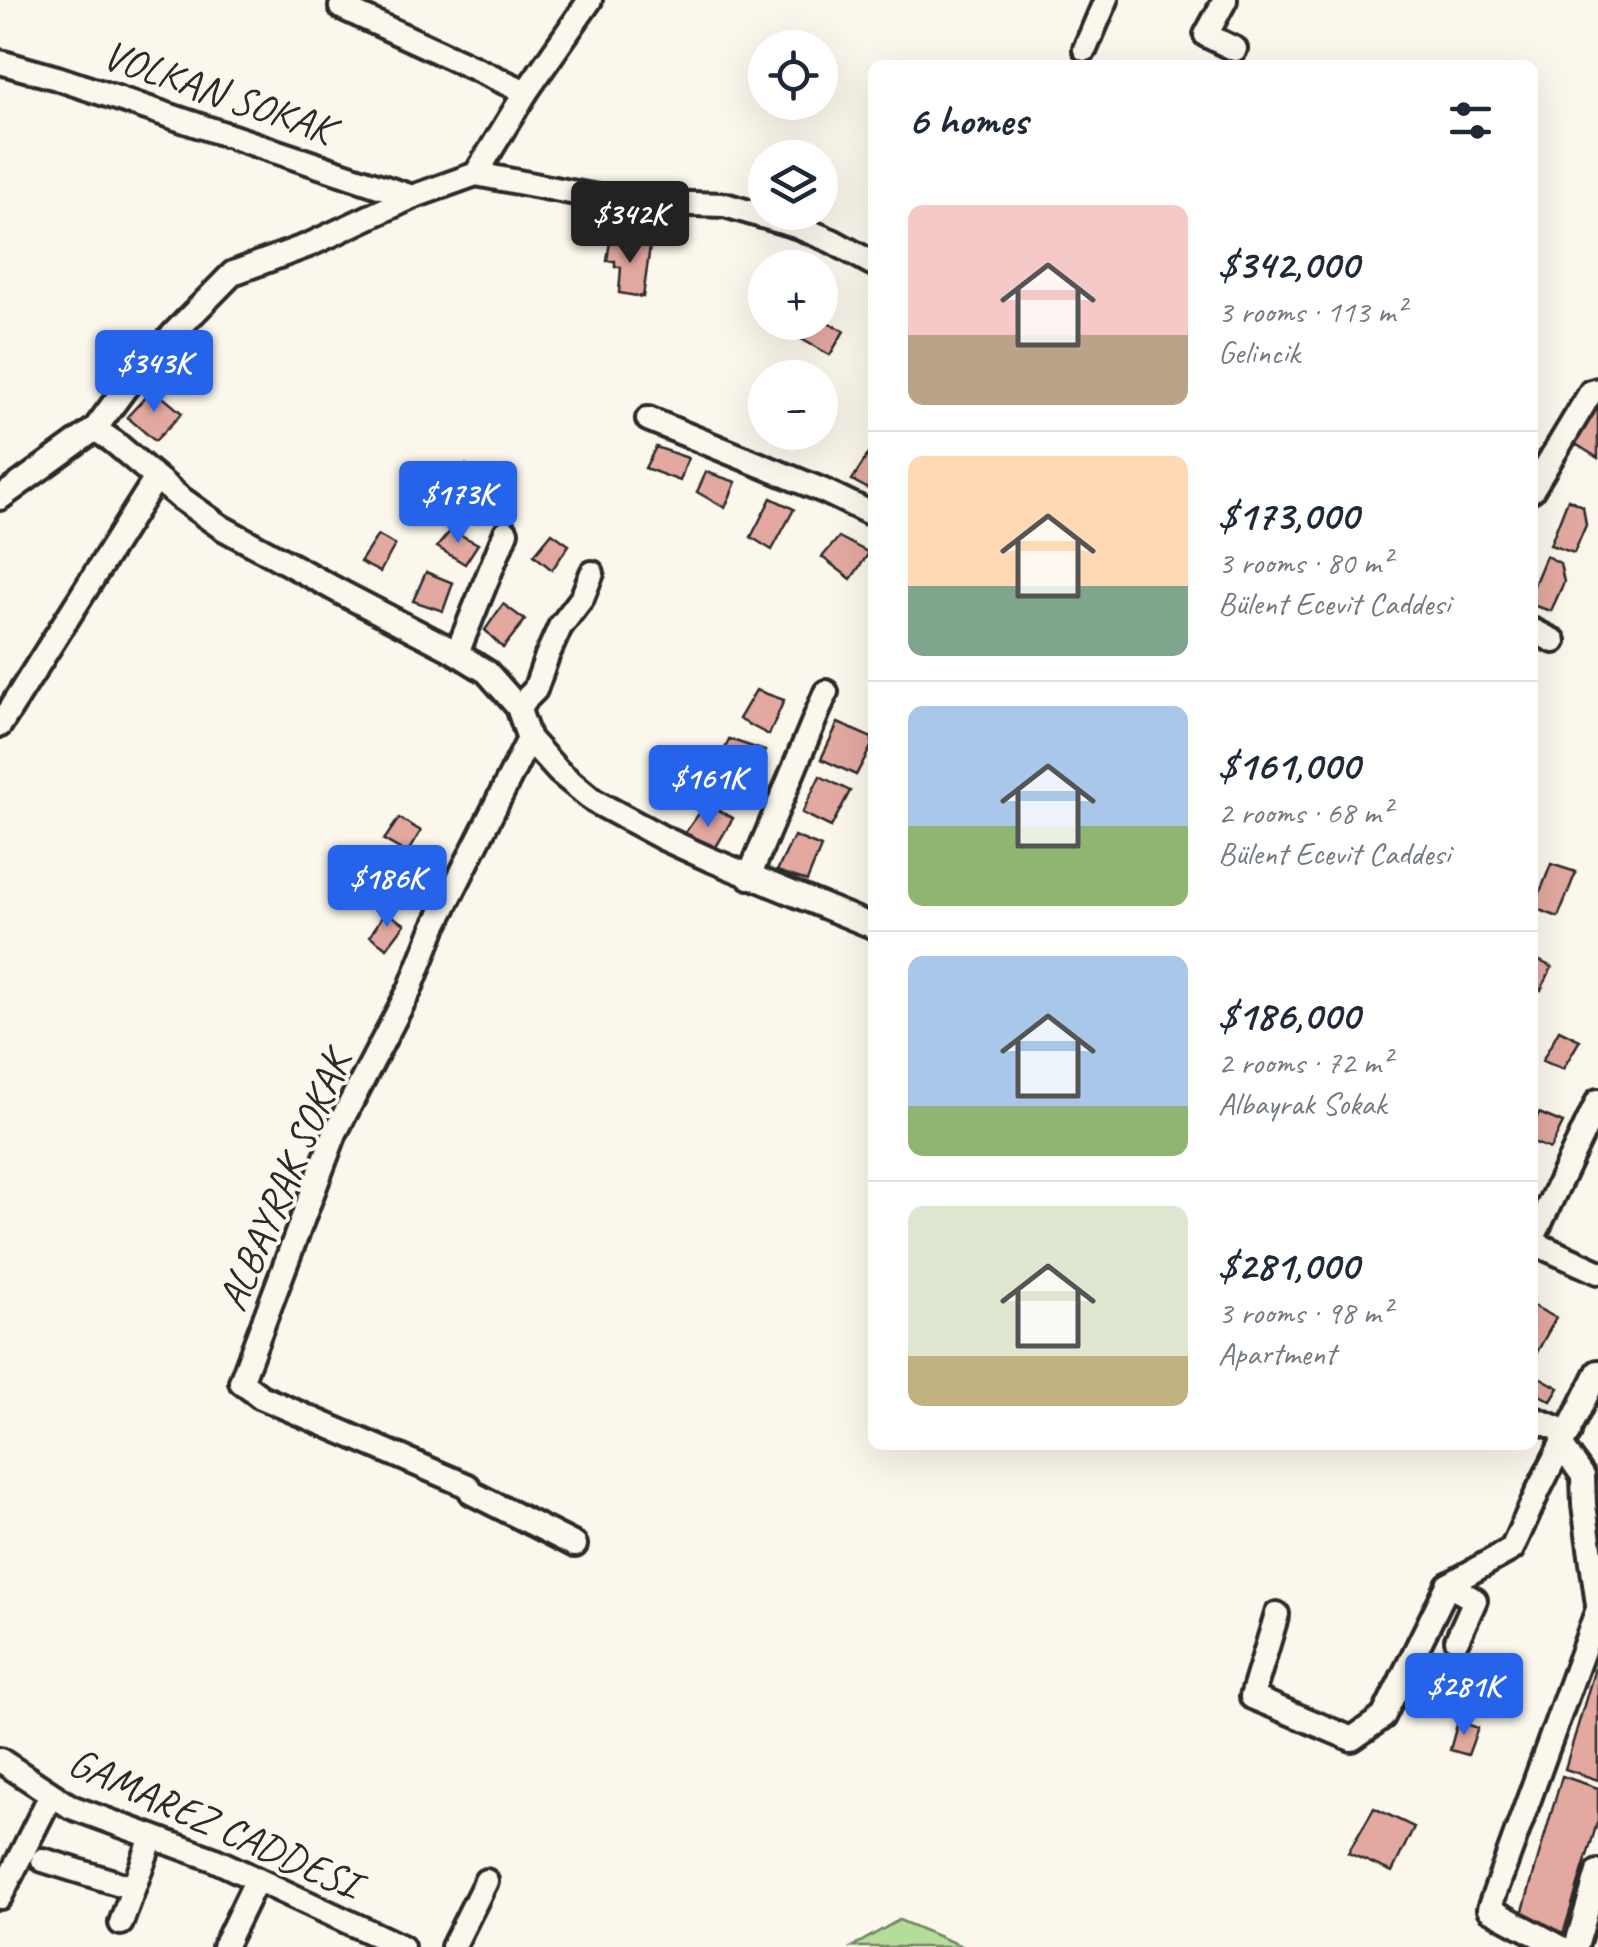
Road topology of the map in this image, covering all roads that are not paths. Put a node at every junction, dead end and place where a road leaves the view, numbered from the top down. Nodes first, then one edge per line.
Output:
1 (590, 0) edge
2 (1106, 0) edge
3 (1224, 0) edge
4 (340, 7) dead end
5 (1086, 49) dead end
6 (1236, 49) dead end
7 (0, 62) edge
8 (526, 92) junction
9 (476, 174) junction
10 (412, 197) junction
11 (868, 261) edge
12 (1598, 390) edge
13 (648, 419) dead end
14 (95, 430) junction
15 (156, 478) junction
16 (1538, 480) edge
17 (0, 498) edge
18 (868, 512) edge
19 (506, 532) dead end
20 (592, 573) dead end
21 (1538, 633) edge
22 (1554, 641) dead end
23 (457, 654) junction
24 (826, 692) dead end
25 (518, 707) junction
26 (0, 725) edge
27 (529, 739) junction
28 (750, 876) junction
29 (868, 924) edge
30 (1598, 1101) edge
31 (1538, 1228) edge
32 (1538, 1244) edge
33 (1598, 1272) edge
34 (1598, 1372) edge
35 (1538, 1422) edge
36 (1566, 1439) junction
37 (575, 1545) dead end
38 (1448, 1584) junction
39 (1598, 1606) edge
40 (1278, 1614) dead end
41 (1458, 1640) dead end
42 (0, 1760) edge
43 (51, 1795) junction
44 (152, 1836) junction
45 (43, 1860) dead end
46 (1598, 1872) edge
47 (256, 1881) junction
48 (486, 1881) dead end
49 (133, 1888) junction
50 (0, 1897) edge
51 (121, 1923) dead end
52 (370, 1941) edge
53 (224, 1947) edge
54 (402, 1947) edge
55 (454, 1947) edge
56 (1560, 1947) edge
57 (1576, 1947) edge

1 - 8 street
2 - 5 street
3 - 6 street
4 - 8 street
7 - 10 street, VOLKAN SOKAK
8 - 9 street
9 - 10 street
9 - 11 street
10 - 14 street
12 - 16 street
13 - 18 street
14 - 15 street
14 - 17 street
15 - 23 street
15 - 26 street
19 - 23 street
20 - 25 street
21 - 22 street
23 - 25 street
24 - 28 street
25 - 27 street
27 - 28 street
27 - 37 street, ALBAYRAK SOKAK
28 - 29 street
30 - 31 street
32 - 33 street
34 - 36 street
35 - 36 street
36 - 38 street
36 - 39 street
38 - 40 street
38 - 41 street
39 - 56 street
42 - 43 street, GAMAREZ CADDESI
43 - 44 street, GAMAREZ CADDESI
43 - 50 street
44 - 47 street, GAMAREZ CADDESI
44 - 49 street
45 - 49 street
46 - 57 street
47 - 52 street, GAMAREZ CADDESI
47 - 53 street
48 - 55 street
49 - 51 street
52 - 54 street, GAMAREZ CADDESI

